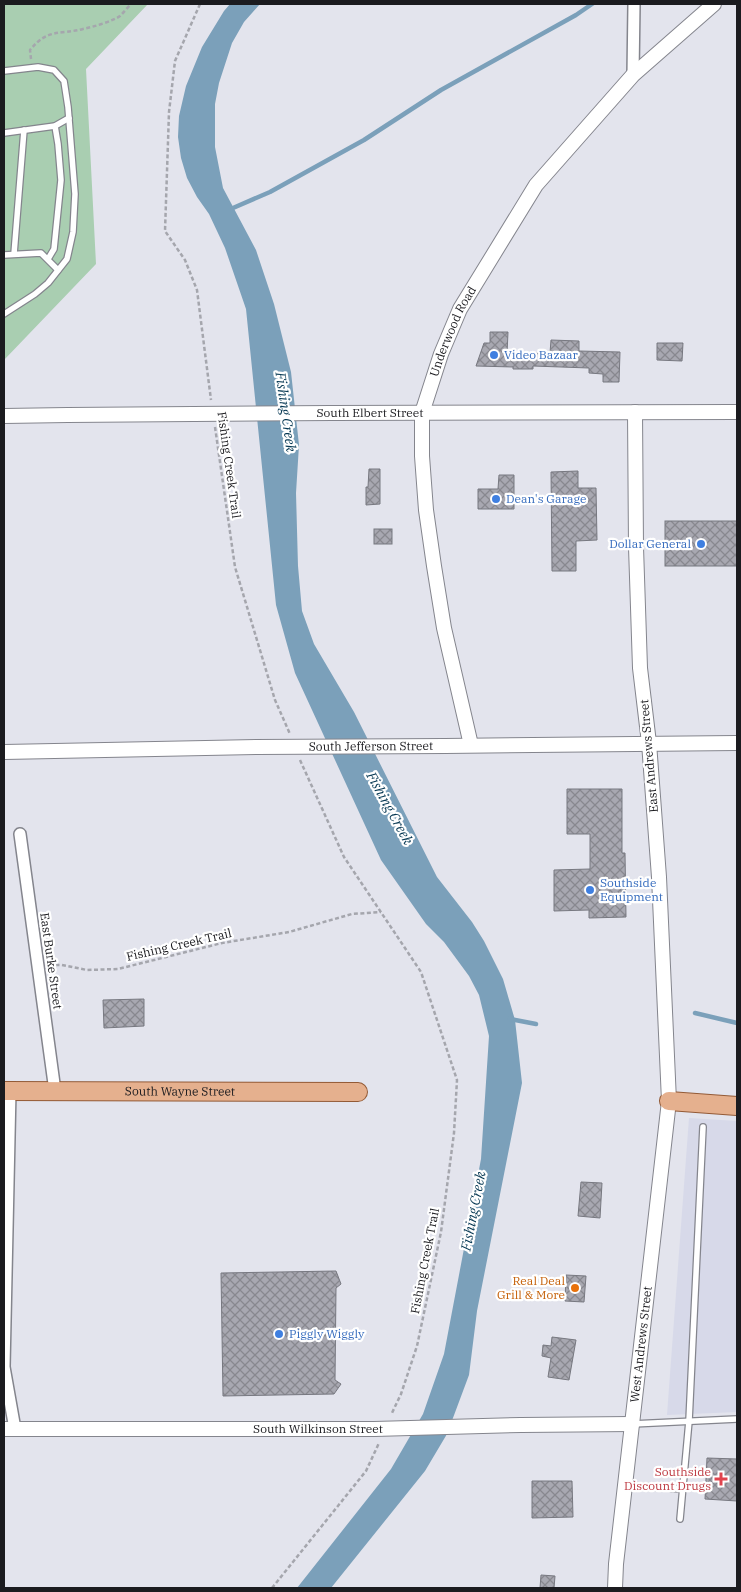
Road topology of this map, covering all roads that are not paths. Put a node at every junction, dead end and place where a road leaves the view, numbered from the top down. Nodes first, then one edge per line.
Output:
1 (634, 4) edge
2 (714, 4) edge
3 (4, 71) edge
4 (633, 75) junction
5 (69, 118) junction
6 (54, 126) junction
7 (24, 130) junction
8 (4, 133) edge
9 (14, 254) junction
10 (4, 255) edge
11 (48, 259) junction
12 (58, 270) junction
13 (4, 314) edge
14 (635, 412) junction
15 (737, 412) edge
16 (422, 413) junction
17 (4, 416) edge
18 (649, 743) junction
19 (737, 743) edge
20 (472, 745) junction
21 (4, 752) edge
22 (20, 834) dead end
23 (7, 1091) edge
24 (55, 1091) junction
25 (358, 1092) dead end
26 (669, 1101) junction
27 (737, 1106) edge
28 (703, 1127) dead end
29 (737, 1419) edge
30 (689, 1421) junction
31 (632, 1424) junction
32 (9, 1429) edge
33 (625, 1485) junction
34 (682, 1489) junction
35 (680, 1519) dead end
36 (614, 1588) edge

1 - 4 street
2 - 4 street, Underwood Road
3 - 5 lane
4 - 16 street, Underwood Road
5 - 6 lane
5 - 12 lane
6 - 7 lane
6 - 11 lane
7 - 8 lane
7 - 9 lane
9 - 10 lane
9 - 11 lane
11 - 12 lane
12 - 13 lane
14 - 15 street, South Elbert Street
14 - 16 street, South Elbert Street
14 - 18 street, East Andrews Street
16 - 17 street, South Elbert Street, bridge
16 - 20 street, Underwood Road
18 - 19 street, South Jefferson Street
18 - 20 street, South Jefferson Street
18 - 26 street, East Andrews Street
20 - 21 street, South Jefferson Street, bridge
22 - 24 street, East Burke Street
23 - 24 main road, South Wayne Street
23 - 32 street
24 - 25 main road, South Wayne Street
26 - 27 main road
26 - 31 street, West Andrews Street
28 - 30 lane
29 - 30 lane
30 - 31 lane
30 - 34 lane
31 - 32 street, South Wilkinson Street, bridge
31 - 33 street, West Andrews Street
33 - 34 lane
33 - 36 street, West Andrews Street
34 - 35 lane

